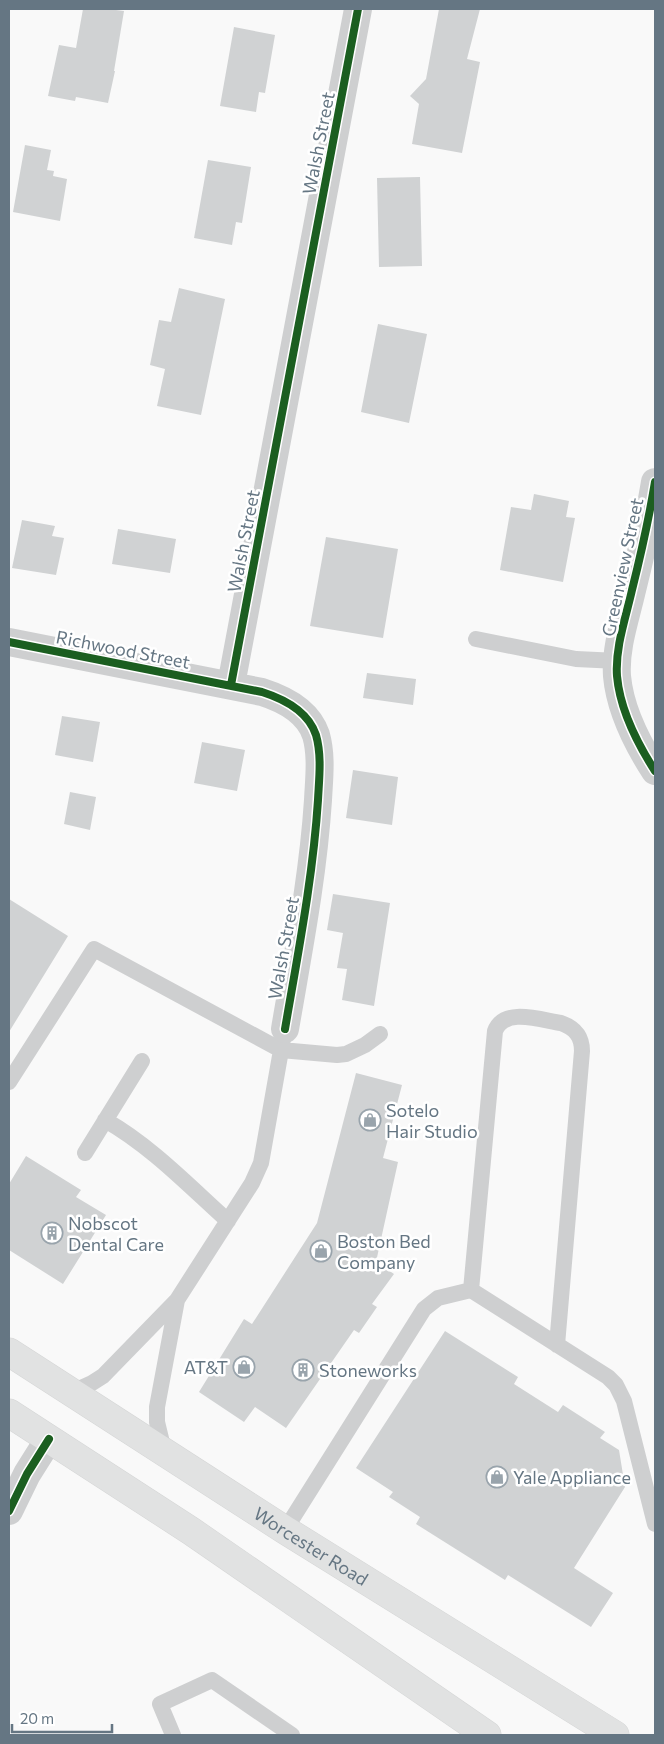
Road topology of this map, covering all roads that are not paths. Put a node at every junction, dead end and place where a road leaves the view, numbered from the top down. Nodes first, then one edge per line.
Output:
1 (358, 9) edge
2 (655, 482) edge
3 (647, 563) edge
4 (476, 639) dead end
5 (9, 642) edge
6 (618, 661) junction
7 (231, 685) junction
8 (655, 771) edge
9 (380, 1034) dead end
10 (283, 1040) junction
11 (142, 1061) dead end
12 (9, 1082) edge
13 (105, 1120) junction
14 (85, 1153) dead end
15 (228, 1221) junction
16 (471, 1290) junction
17 (177, 1300) junction
18 (557, 1345) junction
19 (9, 1352) edge
20 (72, 1392) junction
21 (9, 1413) edge
22 (49, 1439) junction
23 (164, 1451) junction
24 (9, 1511) edge
25 (655, 1524) edge
26 (285, 1530) junction
27 (173, 1735) edge
28 (292, 1735) edge
29 (487, 1735) edge
30 (615, 1735) edge

1 - 7 street, Walsh Street
2 - 3 street, Greenview Street
3 - 6 street, Greenview Street
4 - 6 lane
5 - 7 street, Richwood Street
6 - 8 street, Greenview Street
7 - 10 street, Walsh Street
9 - 10 lane
10 - 12 lane
10 - 15 lane
11 - 13 lane
13 - 14 lane
13 - 15 lane
15 - 17 lane
16 - 18 lane
16 - 18 lane
16 - 26 lane
17 - 20 lane
17 - 23 lane
18 - 25 lane
19 - 20 highway, Worcester Road
20 - 23 highway, Worcester Road
21 - 22 highway
22 - 24 street
22 - 29 highway
23 - 26 highway, Worcester Road
26 - 30 highway, Worcester Road
27 - 28 lane

